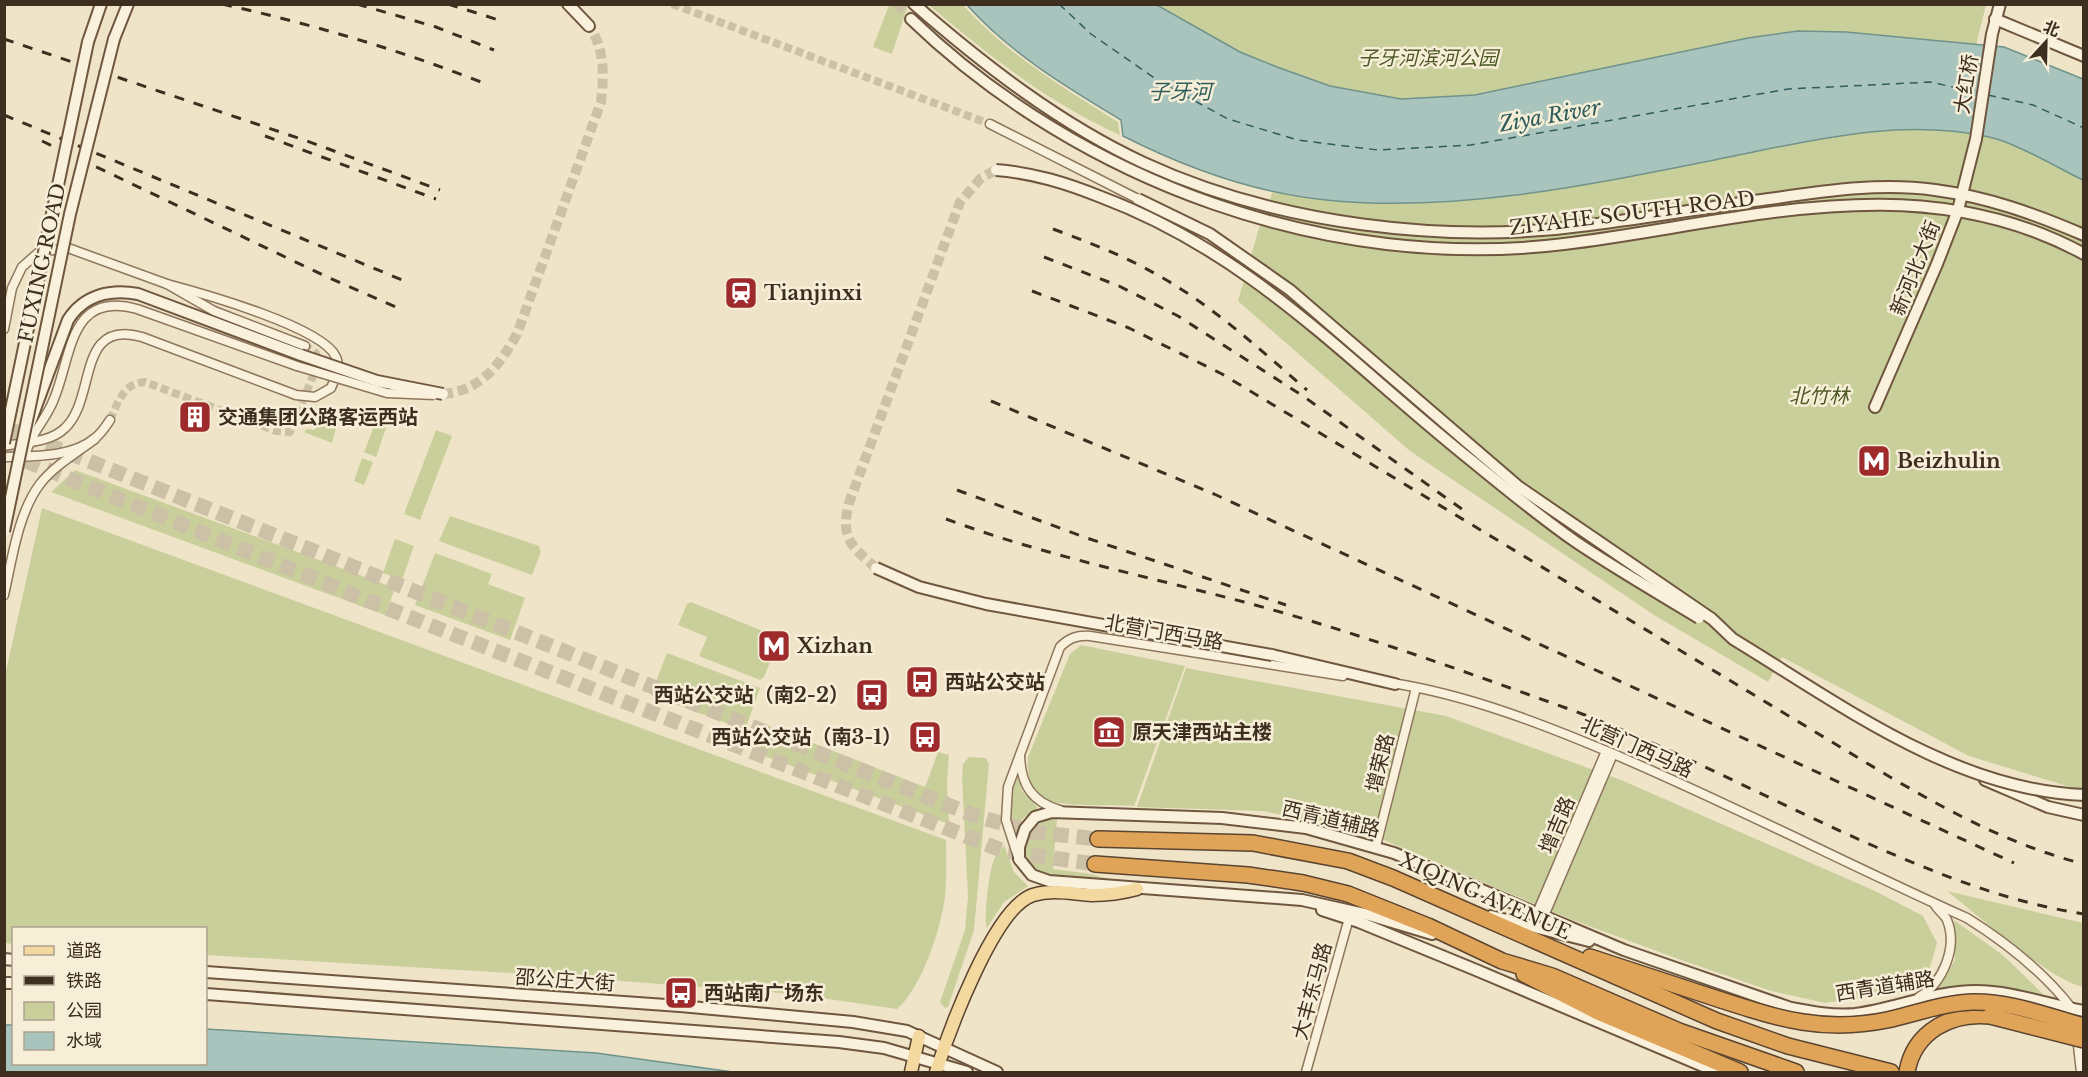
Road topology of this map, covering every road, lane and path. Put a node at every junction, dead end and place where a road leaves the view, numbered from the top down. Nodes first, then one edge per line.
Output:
1 (92, 4) edge
2 (101, 4) edge
3 (122, 4) edge
4 (128, 4) edge
5 (568, 4) edge
6 (914, 4) edge
7 (2000, 4) edge
8 (911, 19) tunnel mouth
9 (1995, 19) junction
10 (589, 26) tunnel mouth
11 (114, 39) junction
12 (88, 42) junction
13 (2084, 56) edge
14 (990, 124) tunnel mouth
15 (1976, 139) joint
16 (996, 170) tunnel mouth
17 (1941, 191) junction
18 (1962, 194) junction
19 (1138, 199) joint
20 (1939, 206) junction
21 (1958, 210) junction
22 (2084, 235) edge
23 (2084, 254) edge
24 (167, 284) junction
25 (4, 329) edge
26 (305, 346) tunnel mouth
27 (443, 394) joint
28 (1875, 406) dead end
29 (110, 420) tunnel mouth
30 (28, 436) junction
31 (95, 439) junction
32 (4, 445) edge
33 (25, 456) junction
34 (4, 457) edge
35 (4, 524) edge
36 (21, 527) junction
37 (4, 531) edge
38 (876, 568) tunnel mouth
39 (4, 595) edge
40 (1733, 639) junction
41 (1395, 684) junction
42 (1416, 688) junction
43 (1020, 750) junction
44 (1609, 753) junction
45 (1975, 775) junction
46 (2084, 795) edge
47 (1063, 811) junction
48 (2084, 815) edge
49 (1098, 839) tunnel mouth
50 (1376, 846) junction
51 (1019, 859) junction
52 (1095, 864) tunnel mouth
53 (1137, 889) junction
54 (1270, 897) junction
55 (1933, 902) junction
56 (1461, 908) junction
57 (1541, 914) junction
58 (1348, 918) junction
59 (1522, 935) junction
60 (1464, 944) junction
61 (1624, 950) junction
62 (1502, 961) junction
63 (207, 972) edge
64 (207, 994) edge
65 (1913, 1000) junction
66 (2078, 1010) edge
67 (2084, 1026) edge
68 (919, 1036) junction
69 (2084, 1040) edge
70 (945, 1048) junction
71 (915, 1056) junction
72 (938, 1068) edge
73 (911, 1072) edge
74 (967, 1072) edge
75 (997, 1072) edge
76 (1306, 1072) edge
77 (1717, 1072) edge
78 (1740, 1072) edge
79 (1796, 1072) edge
80 (1892, 1072) edge
81 (1907, 1072) edge
82 (2081, 1072) edge

1 - 12 street
2 - 12 street, FUXING ROAD
3 - 11 street, FUXING ROAD
4 - 11 street
5 - 10 street
6 - 17 street, ZIYAHE SOUTH ROAD
7 - 9 street, 大红桥
8 - 20 street, ZIYAHE SOUTH ROAD
9 - 13 street
9 - 15 street, 大红桥
11 - 30 street, FUXING ROAD, bridge
12 - 32 street, FUXING ROAD, bridge
14 - 19 street
15 - 18 street, 新河北大街
16 - 40 street, bridge
17 - 18 street, ZIYAHE SOUTH ROAD
17 - 20 street
18 - 21 street, 新河北大街
18 - 22 street, ZIYAHE SOUTH ROAD
19 - 40 street, bridge
20 - 21 street, ZIYAHE SOUTH ROAD
21 - 23 street, ZIYAHE SOUTH ROAD
21 - 28 street, 新河北大街
24 - 25 street
24 - 26 street
24 - 30 street
27 - 30 street, bridge
27 - 30 street, bridge
29 - 31 street
30 - 32 street
30 - 33 street
30 - 37 street, FUXING ROAD, bridge
31 - 33 street
31 - 36 street
33 - 34 street
35 - 36 street
36 - 39 street
38 - 41 street, bridge
40 - 45 street, bridge
41 - 42 street, 北营门西马路
41 - 43 street, 北营门西马路
42 - 44 street, 北营门西马路
42 - 50 street, 增荣路
43 - 47 street
43 - 51 street
44 - 55 street, 北营门西马路
44 - 57 street, 增吉路
45 - 46 street, bridge
45 - 48 street, bridge
47 - 50 street, 西青道辅路
47 - 51 street, 西青道辅路
49 - 56 highway, XIQING AVENUE
50 - 57 street, 西青道辅路
51 - 53 street
52 - 60 highway
53 - 54 street
53 - 70 main road
54 - 58 street
54 - 60 street
55 - 65 street
55 - 66 street, 北营门西马路
56 - 59 highway, XIQING AVENUE
56 - 61 street
57 - 61 street, 西青道辅路
58 - 76 street, 大丰东马路
58 - 77 street
59 - 67 highway, bridge
59 - 80 highway, XIQING AVENUE
60 - 62 highway
61 - 65 street, 西青道辅路
62 - 78 highway
62 - 79 highway
63 - 68 street, 邵公庄大街
64 - 71 street, 邵公庄大街
65 - 66 street, 西青道辅路
66 - 82 street
68 - 70 street, 邵公庄大街
68 - 71 main road
69 - 81 highway, bridge
70 - 72 main road
70 - 75 street, 邵公庄大街
71 - 72 street, 邵公庄大街
71 - 73 main road
72 - 74 street, 邵公庄大街

